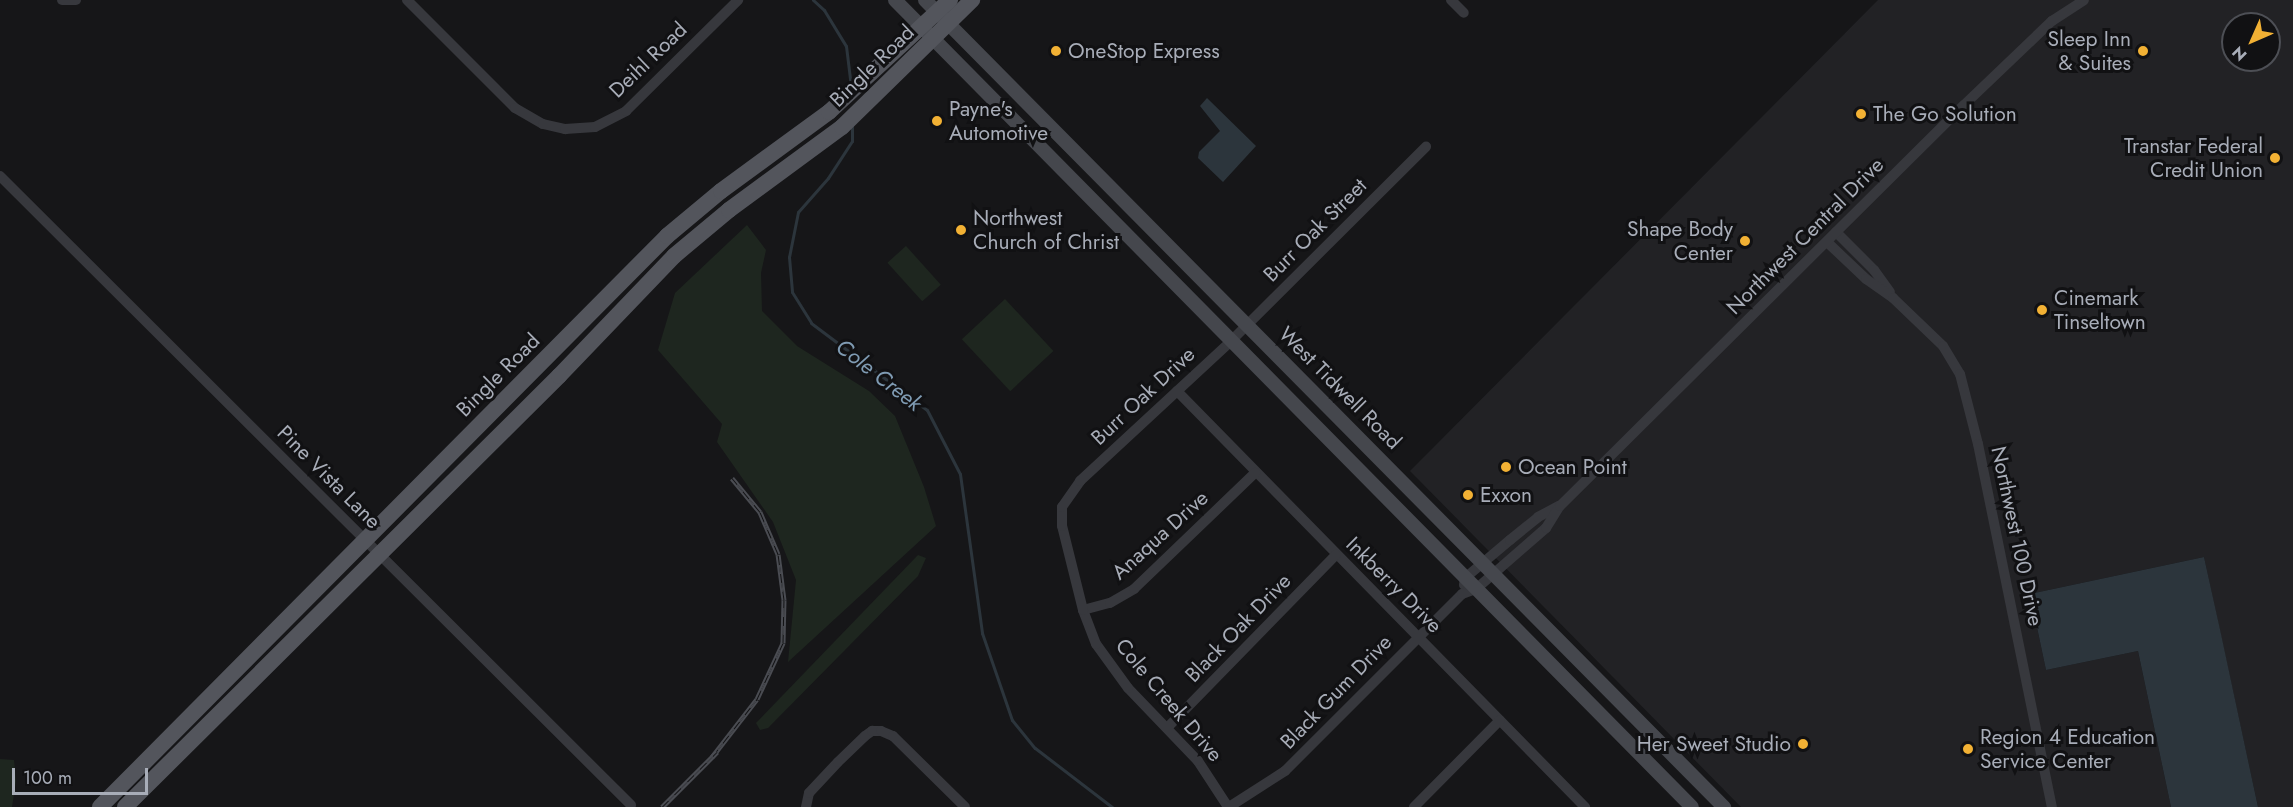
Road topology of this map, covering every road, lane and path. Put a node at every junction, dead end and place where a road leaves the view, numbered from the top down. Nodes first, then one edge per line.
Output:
1 (62, 0) edge
2 (76, 0) edge
3 (408, 0) edge
4 (738, 0) edge
5 (895, 0) edge
6 (925, 0) edge
7 (950, 0) edge
8 (972, 0) edge
9 (1451, 0) edge
10 (2084, 0) edge
11 (1464, 13) dead end
12 (943, 18) junction
13 (927, 33) junction
14 (1058, 134) junction
15 (1426, 147) dead end
16 (1044, 150) junction
17 (774, 154) junction
18 (785, 169) junction
19 (0, 176) edge
20 (1138, 214) junction
21 (1123, 230) junction
22 (1836, 232) junction
23 (1827, 242) junction
24 (624, 280) junction
25 (637, 292) junction
26 (1893, 298) junction
27 (1247, 325) junction
28 (1232, 340) junction
29 (1177, 391) junction
30 (498, 407) junction
31 (513, 421) junction
32 (1255, 473) junction
33 (1080, 481) joint
34 (1560, 506) junction
35 (365, 541) junction
36 (380, 555) junction
37 (1336, 555) junction
38 (1483, 563) junction
39 (1494, 574) junction
40 (1465, 578) junction
41 (1476, 589) junction
42 (1462, 594) junction
43 (1083, 610) junction
44 (1419, 636) junction
45 (244, 664) junction
46 (257, 677) junction
47 (1500, 720) junction
48 (1167, 728) junction
49 (1652, 733) junction
50 (1637, 750) junction
51 (122, 785) junction
52 (128, 804) edge
53 (631, 805) dead end
54 (1582, 806) edge
55 (100, 807) edge
56 (806, 807) edge
57 (965, 807) edge
58 (1229, 807) edge
59 (1414, 807) edge
60 (1692, 807) edge
61 (1724, 807) edge
62 (2052, 807) edge

1 - 2 street
3 - 4 street, Deihl Road
5 - 13 main road, West Tidwell Road
6 - 12 main road, West Tidwell Road
7 - 12 main road, Bingle Road
8 - 12 main road, Bingle Road
9 - 11 street
10 - 22 street, Northwest Central Drive
12 - 13 main road, Bingle Road
12 - 14 main road, West Tidwell Road
13 - 16 main road, West Tidwell Road
13 - 17 main road, Bingle Road
13 - 18 main road, Bingle Road
14 - 16 main road
14 - 20 main road, West Tidwell Road
15 - 27 street, Burr Oak Street
16 - 21 main road, West Tidwell Road
17 - 18 main road
17 - 24 main road, Bingle Road
18 - 25 main road, Bingle Road
19 - 35 street, Pine Vista Lane
20 - 21 main road
20 - 27 main road, West Tidwell Road
21 - 28 main road, West Tidwell Road
22 - 23 street, Northwest Central Drive
22 - 26 street, Northwest 100 Drive
23 - 26 street, Northwest 100 Drive
23 - 34 street, Northwest Central Drive
24 - 25 main road
24 - 30 main road, Bingle Road
25 - 31 main road, Bingle Road
26 - 62 street, Northwest 100 Drive
27 - 28 street, Burr Oak Street
27 - 38 main road, West Tidwell Road
28 - 29 street, Burr Oak Drive
28 - 40 main road, West Tidwell Road
29 - 32 street, Inkberry Drive
29 - 33 street, Burr Oak Drive
30 - 31 main road
30 - 35 main road, Bingle Road
31 - 36 main road, Bingle Road
32 - 37 street, Inkberry Drive
32 - 43 street, Anaqua Drive
33 - 43 street, Cole Creek Drive
34 - 38 street, Northwest Central Drive
34 - 39 street, Northwest Central Drive
35 - 36 street, Pine Vista Lane
35 - 45 main road, Bingle Road
36 - 46 main road, Bingle Road
36 - 53 street, Pine Vista Lane
37 - 44 street, Inkberry Drive
37 - 48 street, Black Oak Drive
38 - 39 main road, West Tidwell Road
38 - 40 street, Northwest Central Drive
39 - 41 street, Northwest Central Drive
39 - 49 main road, West Tidwell Road
40 - 41 main road, West Tidwell Road
40 - 42 street
41 - 42 street, Black Gum Drive
41 - 50 main road, West Tidwell Road
42 - 44 street, Black Gum Drive
43 - 48 street, Cole Creek Drive
44 - 47 street, Inkberry Drive
44 - 58 street, Black Gum Drive
45 - 46 main road
45 - 51 main road, Bingle Road
46 - 52 main road, Bingle Road
47 - 54 street, Inkberry Drive
47 - 59 street
48 - 58 street, Cole Creek Drive
49 - 50 main road
49 - 61 main road, West Tidwell Road
50 - 60 main road, West Tidwell Road
51 - 52 main road
51 - 55 main road, Bingle Road
56 - 57 street

